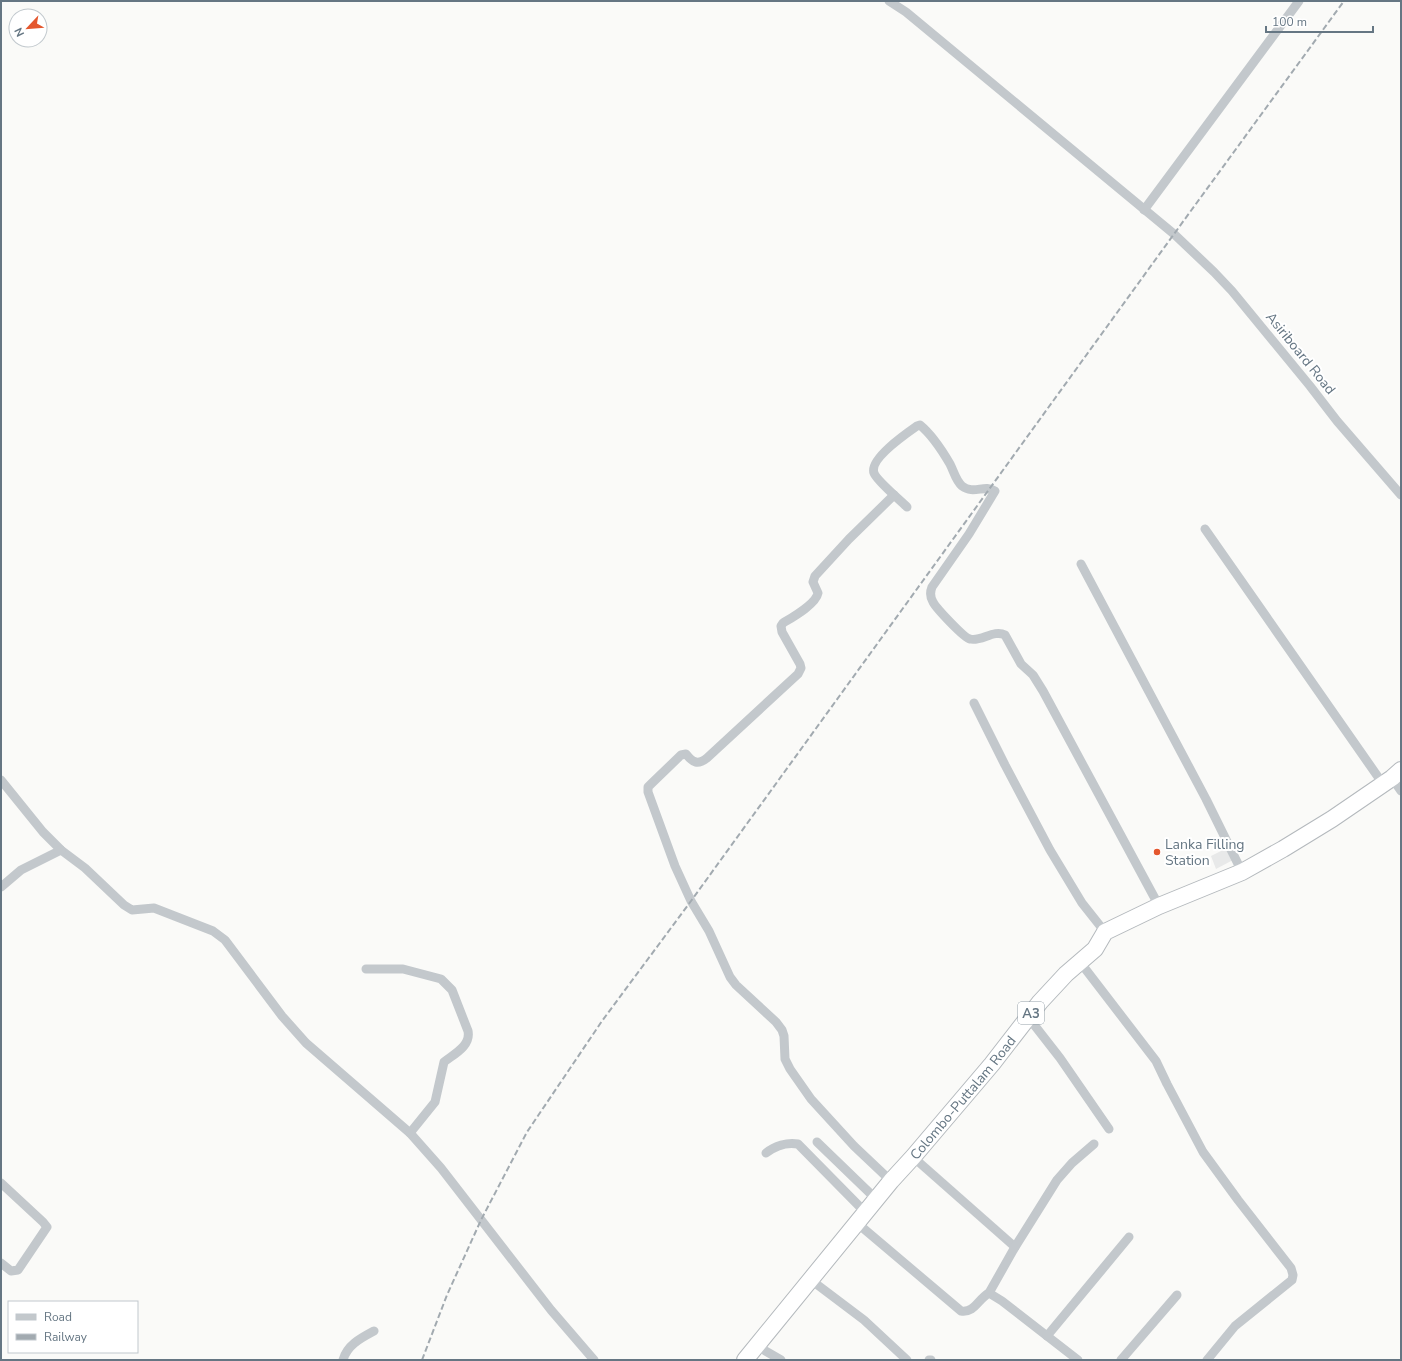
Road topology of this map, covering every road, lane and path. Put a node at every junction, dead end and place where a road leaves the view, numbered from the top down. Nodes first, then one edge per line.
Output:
1 (889, 1) edge
2 (1299, 1) edge
3 (1144, 210) junction
4 (894, 495) junction
5 (1401, 495) edge
6 (907, 507) dead end
7 (1205, 530) dead end
8 (1081, 564) dead end
9 (974, 703) dead end
10 (1392, 777) edge
11 (1, 780) edge
12 (1401, 791) edge
13 (61, 850) junction
14 (1242, 872) junction
15 (1, 887) edge
16 (1159, 906) junction
17 (1105, 932) junction
18 (1080, 962) junction
19 (366, 969) dead end
20 (1028, 1018) junction
21 (1109, 1129) dead end
22 (410, 1133) junction
23 (817, 1142) dead end
24 (1094, 1144) dead end
25 (766, 1153) dead end
26 (913, 1157) junction
27 (891, 1181) junction
28 (1, 1183) edge
29 (876, 1199) junction
30 (861, 1218) junction
31 (1129, 1237) dead end
32 (1015, 1247) junction
33 (1, 1263) edge
34 (812, 1280) junction
35 (989, 1293) junction
36 (1177, 1295) dead end
37 (374, 1331) dead end
38 (1047, 1336) junction
39 (757, 1346) junction
40 (343, 1360) edge
41 (594, 1360) edge
42 (745, 1360) edge
43 (781, 1360) edge
44 (907, 1360) edge
45 (1078, 1360) edge
46 (1121, 1360) edge
47 (1207, 1360) edge

1 - 3 street, Asiriboard Road
2 - 3 street
3 - 5 street, Asiriboard Road
4 - 6 street
4 - 16 street
4 - 27 street
7 - 10 street
8 - 14 street
9 - 17 street
10 - 12 street
10 - 14 highway
11 - 13 street
13 - 15 street
13 - 22 street
14 - 16 highway
16 - 17 highway
17 - 18 highway, Colombo-Puttalam Road / A3
18 - 20 highway, Colombo-Puttalam Road / A3
18 - 47 street
19 - 22 street
20 - 21 street
20 - 26 highway, Colombo-Puttalam Road / A3
22 - 41 street
23 - 29 street
24 - 32 street
25 - 30 street
26 - 27 highway, Colombo-Puttalam Road / A3
26 - 32 street
27 - 29 highway, Colombo-Puttalam Road / A3
28 - 33 street
29 - 30 highway, Colombo-Puttalam Road / A3
30 - 34 highway, Colombo-Puttalam Road / A3
30 - 35 street
31 - 38 street
32 - 35 street
34 - 39 highway, Colombo-Puttalam Road / A3
34 - 44 street
35 - 38 street
36 - 46 street
37 - 40 street
38 - 45 street
39 - 42 highway, Colombo-Puttalam Road / A3
39 - 43 street

